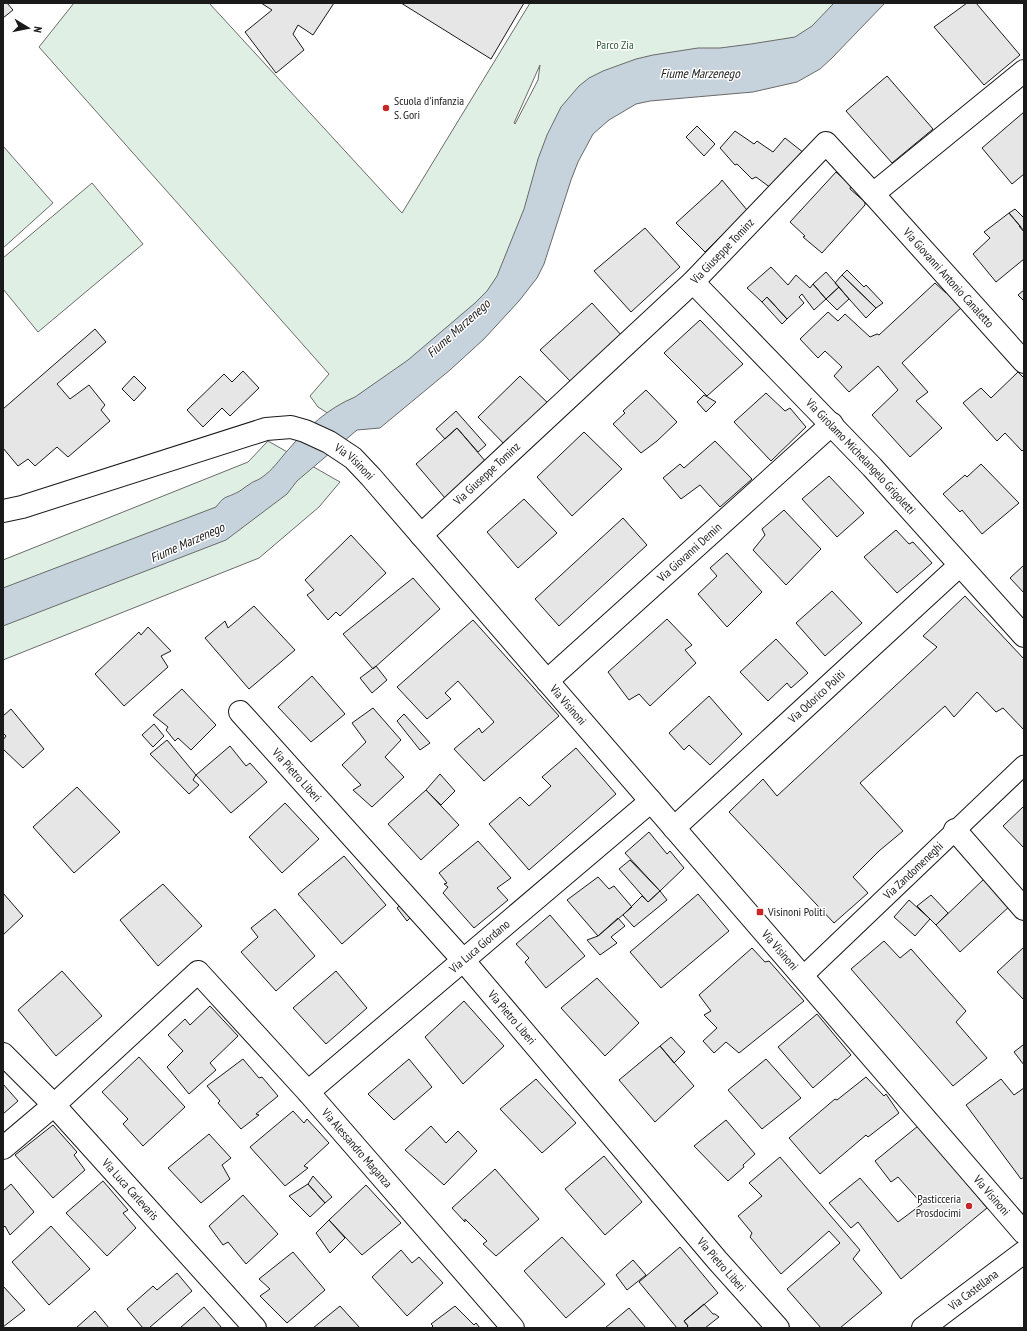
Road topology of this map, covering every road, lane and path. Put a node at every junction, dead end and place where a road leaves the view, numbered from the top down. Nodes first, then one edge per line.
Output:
1 (1024, 71) edge
2 (873, 194) junction
3 (693, 282) junction
4 (1024, 362) edge
5 (832, 424) junction
6 (3, 511) edge
7 (421, 535) junction
8 (960, 565) junction
9 (1024, 636) edge
10 (547, 681) junction
11 (240, 712) dead end
12 (1024, 765) edge
13 (650, 801) junction
14 (674, 828) junction
15 (955, 830) junction
16 (1024, 909) edge
17 (463, 960) junction
18 (802, 977) junction
19 (3, 1054) edge
20 (308, 1092) junction
21 (54, 1105) junction
22 (3, 1148) edge
23 (1024, 1233) edge
24 (1024, 1252) edge
25 (255, 1328) edge
26 (513, 1328) edge
27 (778, 1328) edge
28 (923, 1328) edge

1 - 2 street
2 - 3 street, Via Giuseppe Tominz
2 - 4 street, Via Giovanni Antonio Canaletto
3 - 5 street, Via Girolamo Michelangelo Grigoletti
3 - 7 street, Via Giuseppe Tominz
5 - 8 street, Via Girolamo Michelangelo Grigoletti
5 - 10 street, Via Giovanni Demin
6 - 7 street, Via Visinoni
7 - 10 street, Via Visinoni
8 - 9 street, Via Girolamo Michelangelo Grigoletti
8 - 14 street, Via Odorico Politi
10 - 13 street, Via Visinoni
11 - 17 street, Via Pietro Liberi
12 - 15 street, Via Zandomeneghi
13 - 14 street, Via Visinoni
13 - 17 street, Via Luca Giordano
14 - 18 street, Via Visinoni
15 - 16 street
15 - 18 street, Via Zandomeneghi
17 - 20 street, Via Luca Giordano
17 - 27 street, Via Pietro Liberi
18 - 23 street, Via Visinoni
19 - 21 street, Via Luca Carlevaris
20 - 21 street, Via Alessandro Maganza
20 - 26 street, Via Alessandro Maganza
21 - 22 street
21 - 25 street, Via Luca Carlevaris
24 - 28 street, Via Castellana

